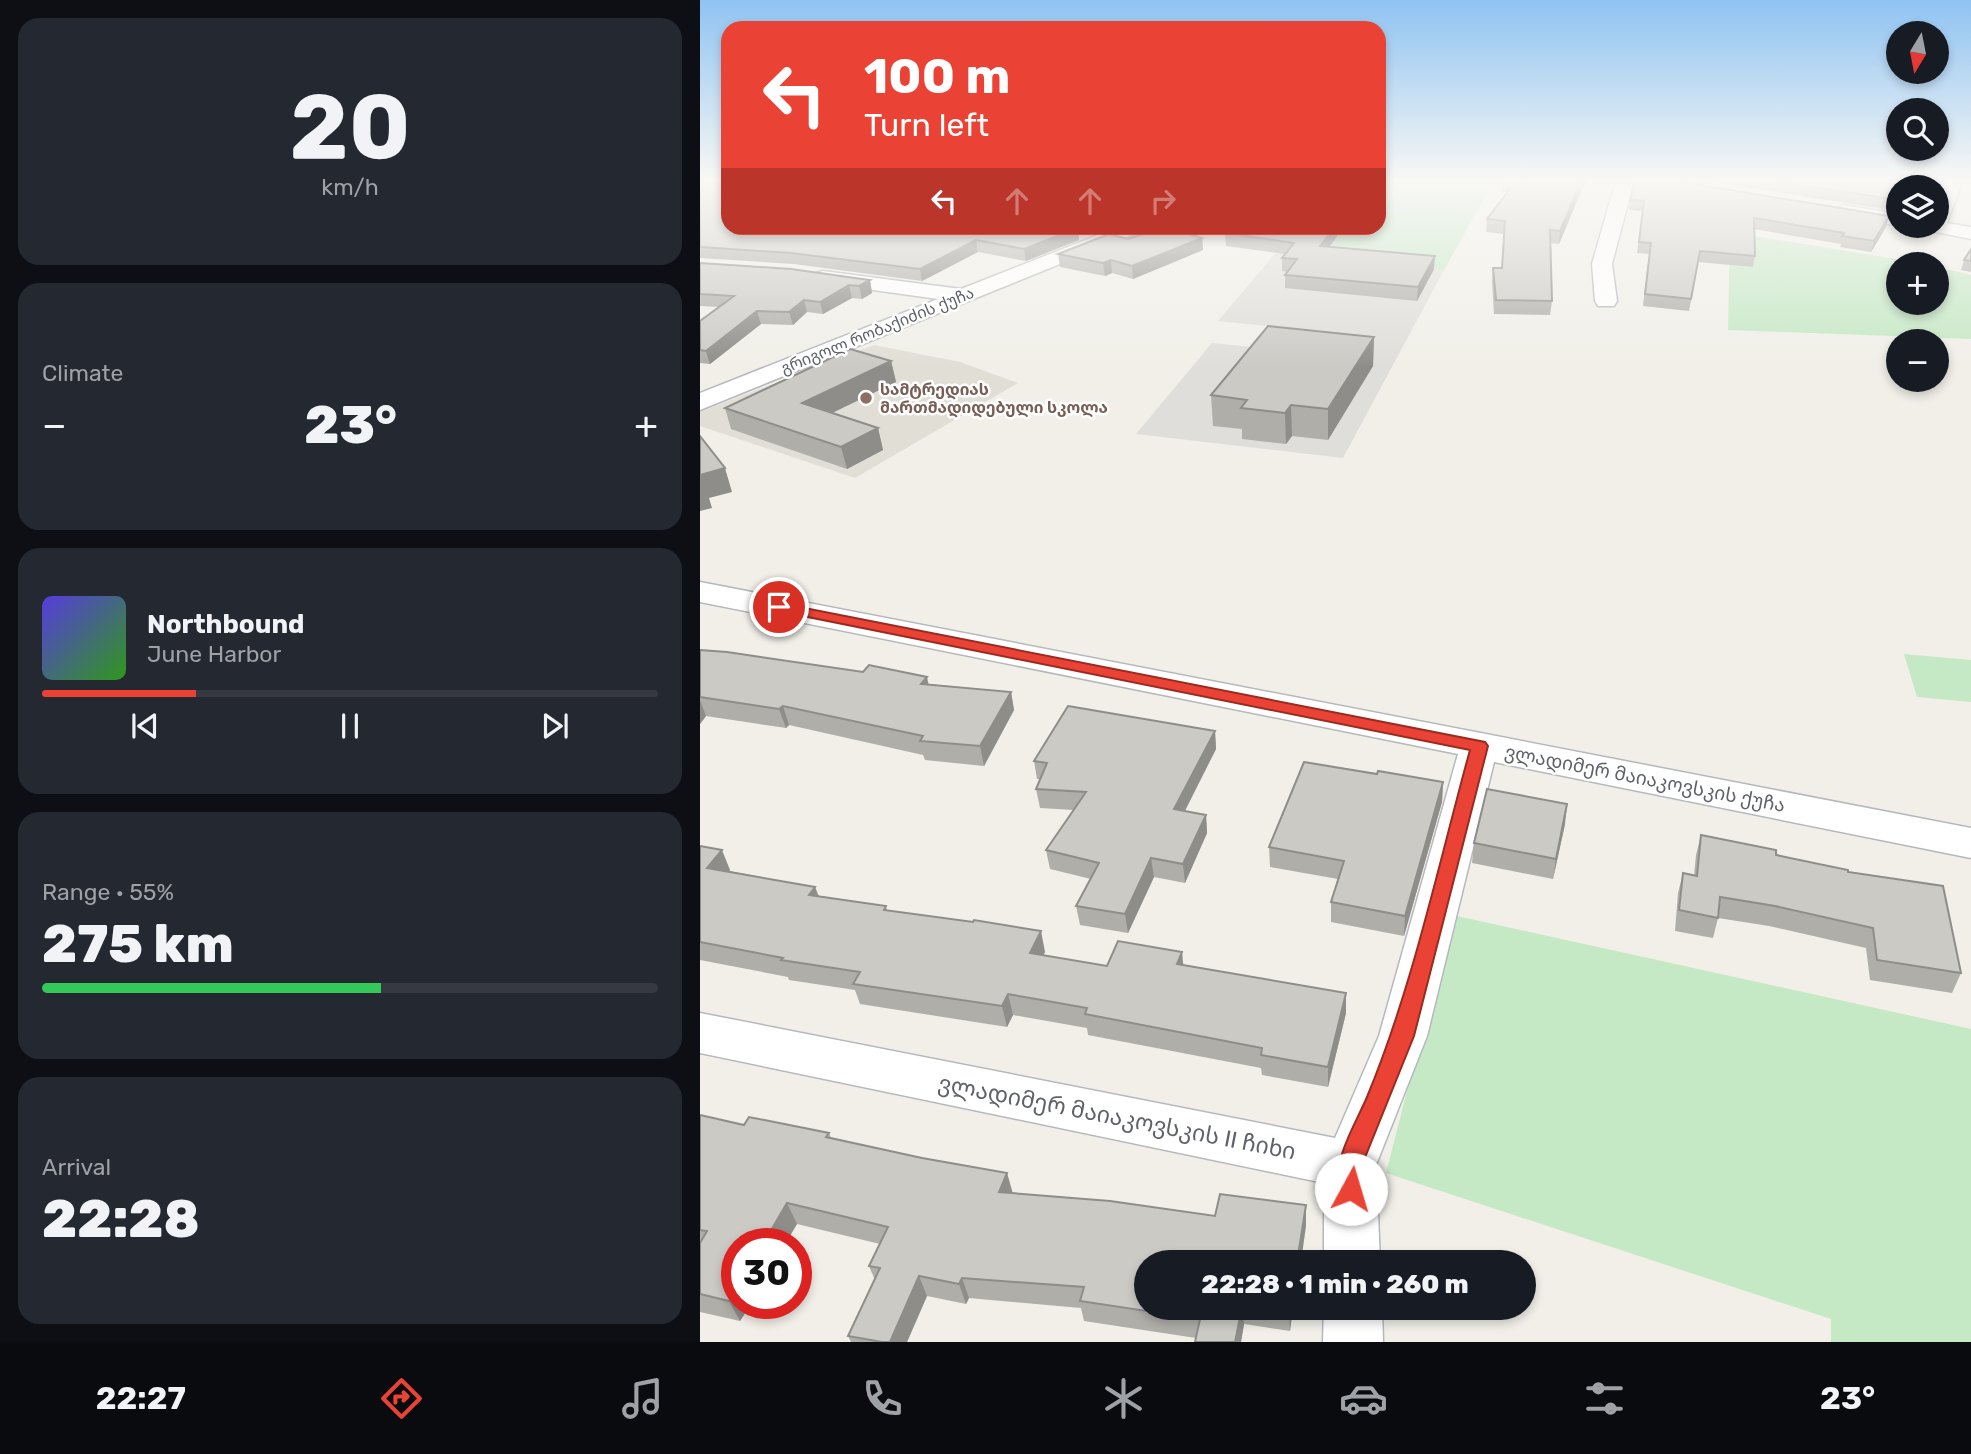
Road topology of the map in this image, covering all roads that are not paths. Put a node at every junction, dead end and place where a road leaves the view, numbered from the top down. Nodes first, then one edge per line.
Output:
1 (1095, 243) edge
2 (1608, 243) edge
3 (807, 275) edge
4 (958, 296) junction
5 (1606, 301) dead end
6 (700, 402) edge
7 (700, 592) edge
8 (1479, 746) junction
9 (1971, 843) edge
10 (700, 1033) edge
11 (1350, 1165) junction
12 (1352, 1250) edge
13 (1353, 1320) edge
14 (1353, 1342) edge

1 - 4 street, გრიგოლ რობაქიძის ქუჩა
2 - 5 street
3 - 4 street
4 - 6 street, გრიგოლ რობაქიძის ქუჩა
7 - 8 street, ვლადიმერ მაიაკოვსკის ქუჩა
8 - 9 street, ვლადიმერ მაიაკოვსკის ქუჩა
8 - 11 street
10 - 11 street, ვლადიმერ მაიაკოვსკის II ჩიხი
11 - 12 street
13 - 14 street

